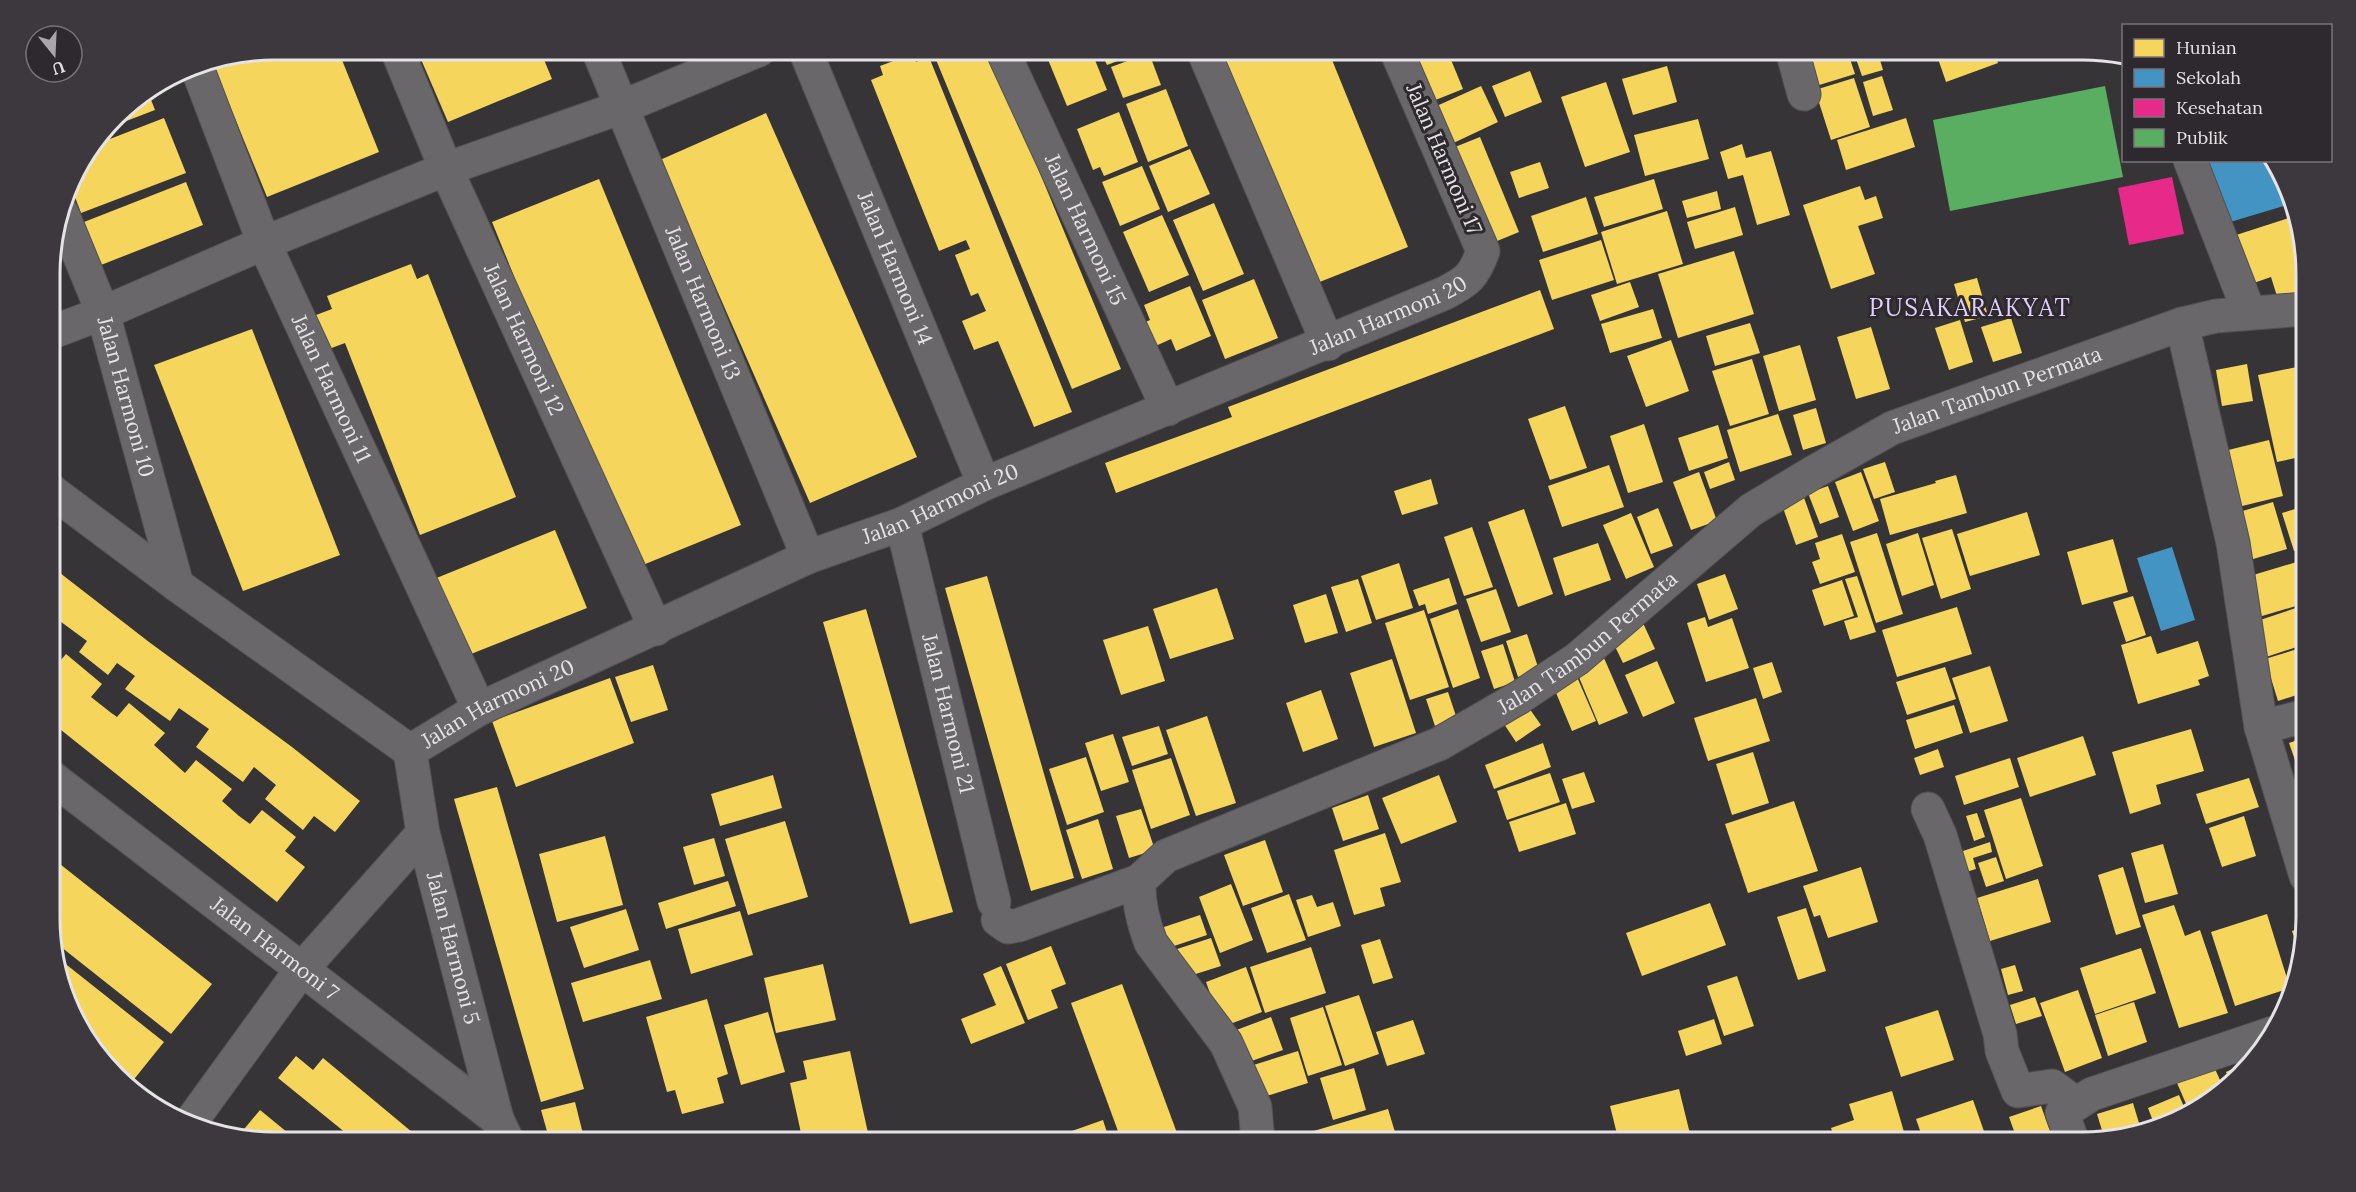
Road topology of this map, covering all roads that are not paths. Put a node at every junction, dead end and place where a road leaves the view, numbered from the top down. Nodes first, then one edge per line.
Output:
1 (401, 60) edge
2 (602, 60) edge
3 (735, 60) edge
4 (809, 60) edge
5 (1007, 60) edge
6 (1207, 60) edge
7 (1400, 60) edge
8 (1795, 60) edge
9 (199, 73) edge
10 (1804, 94) dead end
11 (622, 106) junction
12 (2191, 162) edge
13 (446, 169) junction
14 (66, 222) edge
15 (264, 243) junction
16 (1477, 270) joint
17 (2296, 309) edge
18 (2249, 312) junction
19 (103, 313) junction
20 (2182, 324) junction
21 (60, 329) edge
22 (1328, 344) junction
23 (1168, 409) junction
24 (984, 484) junction
25 (60, 497) edge
26 (902, 524) junction
27 (808, 557) junction
28 (177, 585) junction
29 (656, 629) junction
30 (479, 709) junction
31 (2296, 719) edge
32 (2261, 727) junction
33 (410, 751) junction
34 (60, 784) edge
35 (1928, 809) dead end
36 (423, 833) junction
37 (2296, 836) edge
38 (1139, 881) junction
39 (301, 970) junction
40 (2260, 1038) edge
41 (2076, 1104) junction
42 (194, 1117) edge
43 (503, 1131) edge
44 (1257, 1132) edge
45 (2069, 1132) edge

1 - 13 street, Jalan Harmoni 12
2 - 11 street, Jalan Harmoni 13
3 - 11 street
4 - 24 street, Jalan Harmoni 14
5 - 23 street, Jalan Harmoni 15
6 - 22 street
7 - 16 street, Jalan Harmoni 17
8 - 10 street
9 - 15 street, Jalan Harmoni 11
11 - 13 street
11 - 27 street, Jalan Harmoni 13
12 - 18 street
13 - 15 street
13 - 29 street, Jalan Harmoni 12
14 - 19 street, Jalan Harmoni 10
15 - 19 street
15 - 30 street, Jalan Harmoni 11
16 - 22 street, Jalan Harmoni 20
17 - 18 street, Jalan Tambun Permata
18 - 20 street, Jalan Tambun Permata
19 - 21 street
19 - 28 street, Jalan Harmoni 10
20 - 32 street
20 - 38 street, Jalan Tambun Permata
22 - 23 street, Jalan Harmoni 20
23 - 24 street, Jalan Harmoni 20
24 - 26 street, Jalan Harmoni 20
25 - 28 street
26 - 27 street, Jalan Harmoni 20
26 - 38 street, Jalan Harmoni 21
27 - 29 street, Jalan Harmoni 20
28 - 33 street
29 - 30 street, Jalan Harmoni 20
30 - 33 street, Jalan Harmoni 20
31 - 32 street
32 - 37 street
33 - 36 street, Jalan Harmoni 5
34 - 39 street, Jalan Harmoni 7
35 - 41 street
36 - 39 street
36 - 43 street, Jalan Harmoni 5
38 - 44 street
39 - 42 street
39 - 43 street, Jalan Harmoni 7
40 - 41 street
41 - 45 street

